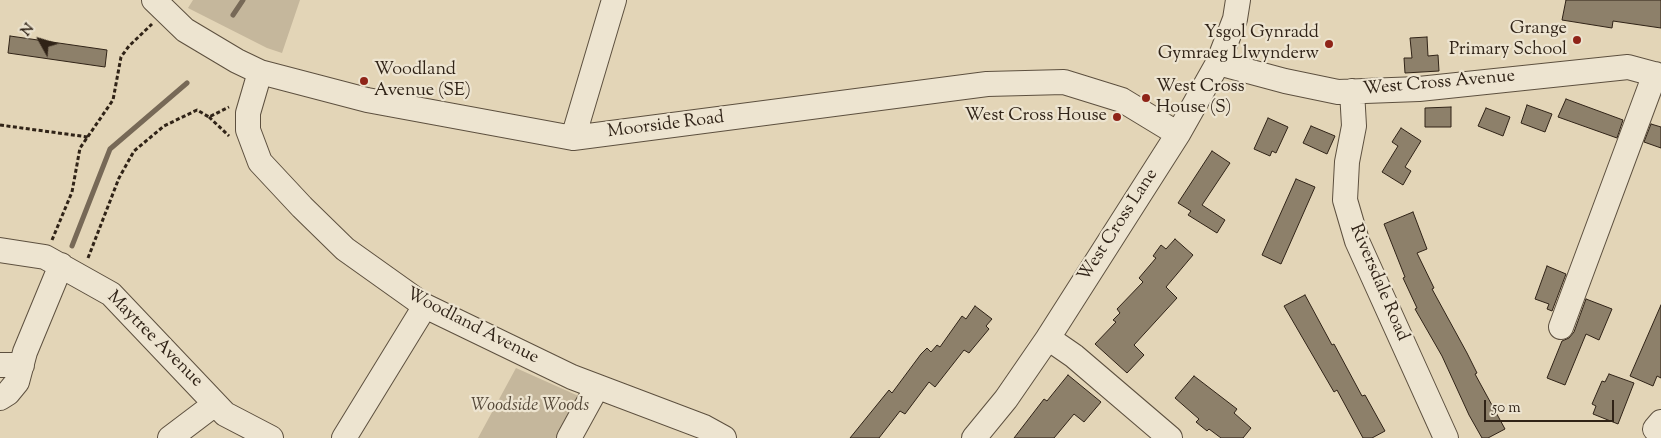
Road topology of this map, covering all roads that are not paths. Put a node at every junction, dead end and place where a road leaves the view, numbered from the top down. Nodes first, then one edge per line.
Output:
1 (614, 0) edge
2 (1238, 0) edge
3 (159, 6) edge
4 (1218, 64) junction
5 (260, 72) junction
6 (1658, 75) edge
7 (1352, 91) junction
8 (1178, 134) junction
9 (573, 138) junction
10 (0, 250) edge
11 (63, 266) junction
12 (425, 306) junction
13 (1561, 327) dead end
14 (1048, 338) junction
15 (11, 365) edge
16 (597, 387) junction
17 (0, 398) edge
18 (215, 404) junction
19 (170, 438) edge
20 (271, 438) edge
21 (344, 438) edge
22 (569, 438) edge
23 (724, 438) edge
24 (974, 438) edge
25 (1170, 438) edge
26 (1446, 438) edge

1 - 9 street
2 - 4 street, West Cross Lane
3 - 5 street, Moorside Road
4 - 7 street, West Cross Avenue
4 - 8 street, West Cross Lane
5 - 9 street, Moorside Road
5 - 12 street, Woodland Avenue
6 - 7 street, West Cross Avenue
6 - 13 street
7 - 26 street, Riversdale Road
8 - 9 street, Moorside Road
8 - 14 street, West Cross Lane
10 - 11 street, Maytree Avenue
11 - 15 street
11 - 18 street, Maytree Avenue
12 - 16 street, Woodland Avenue
12 - 21 street
14 - 24 street, West Cross Lane
14 - 25 street
15 - 17 street
16 - 22 street
16 - 23 street, Woodland Avenue
18 - 19 street
18 - 20 street, Maytree Avenue

